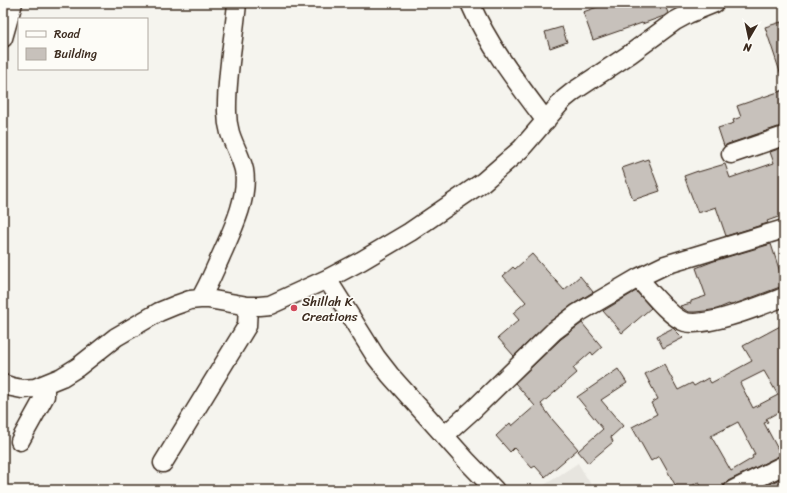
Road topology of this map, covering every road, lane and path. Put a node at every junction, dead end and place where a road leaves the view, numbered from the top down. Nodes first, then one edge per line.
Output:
1 (13, 3) edge
2 (237, 3) edge
3 (470, 3) edge
4 (715, 3) edge
5 (3, 38) edge
6 (546, 121) junction
7 (784, 136) edge
8 (731, 154) dead end
9 (784, 229) edge
10 (638, 278) junction
11 (327, 279) junction
12 (784, 297) edge
13 (200, 299) junction
14 (248, 306) junction
15 (3, 384) edge
16 (45, 384) junction
17 (445, 435) junction
18 (20, 441) dead end
19 (163, 463) dead end
20 (784, 466) edge
21 (495, 490) edge
22 (733, 490) edge

1 - 5 street
2 - 13 street
3 - 6 street
4 - 6 street
6 - 11 street
7 - 8 street
9 - 10 street
10 - 12 street
10 - 17 street
11 - 14 street
11 - 17 street
13 - 14 street
13 - 16 street
14 - 19 street
15 - 16 street
16 - 18 street
17 - 21 street
20 - 22 street

